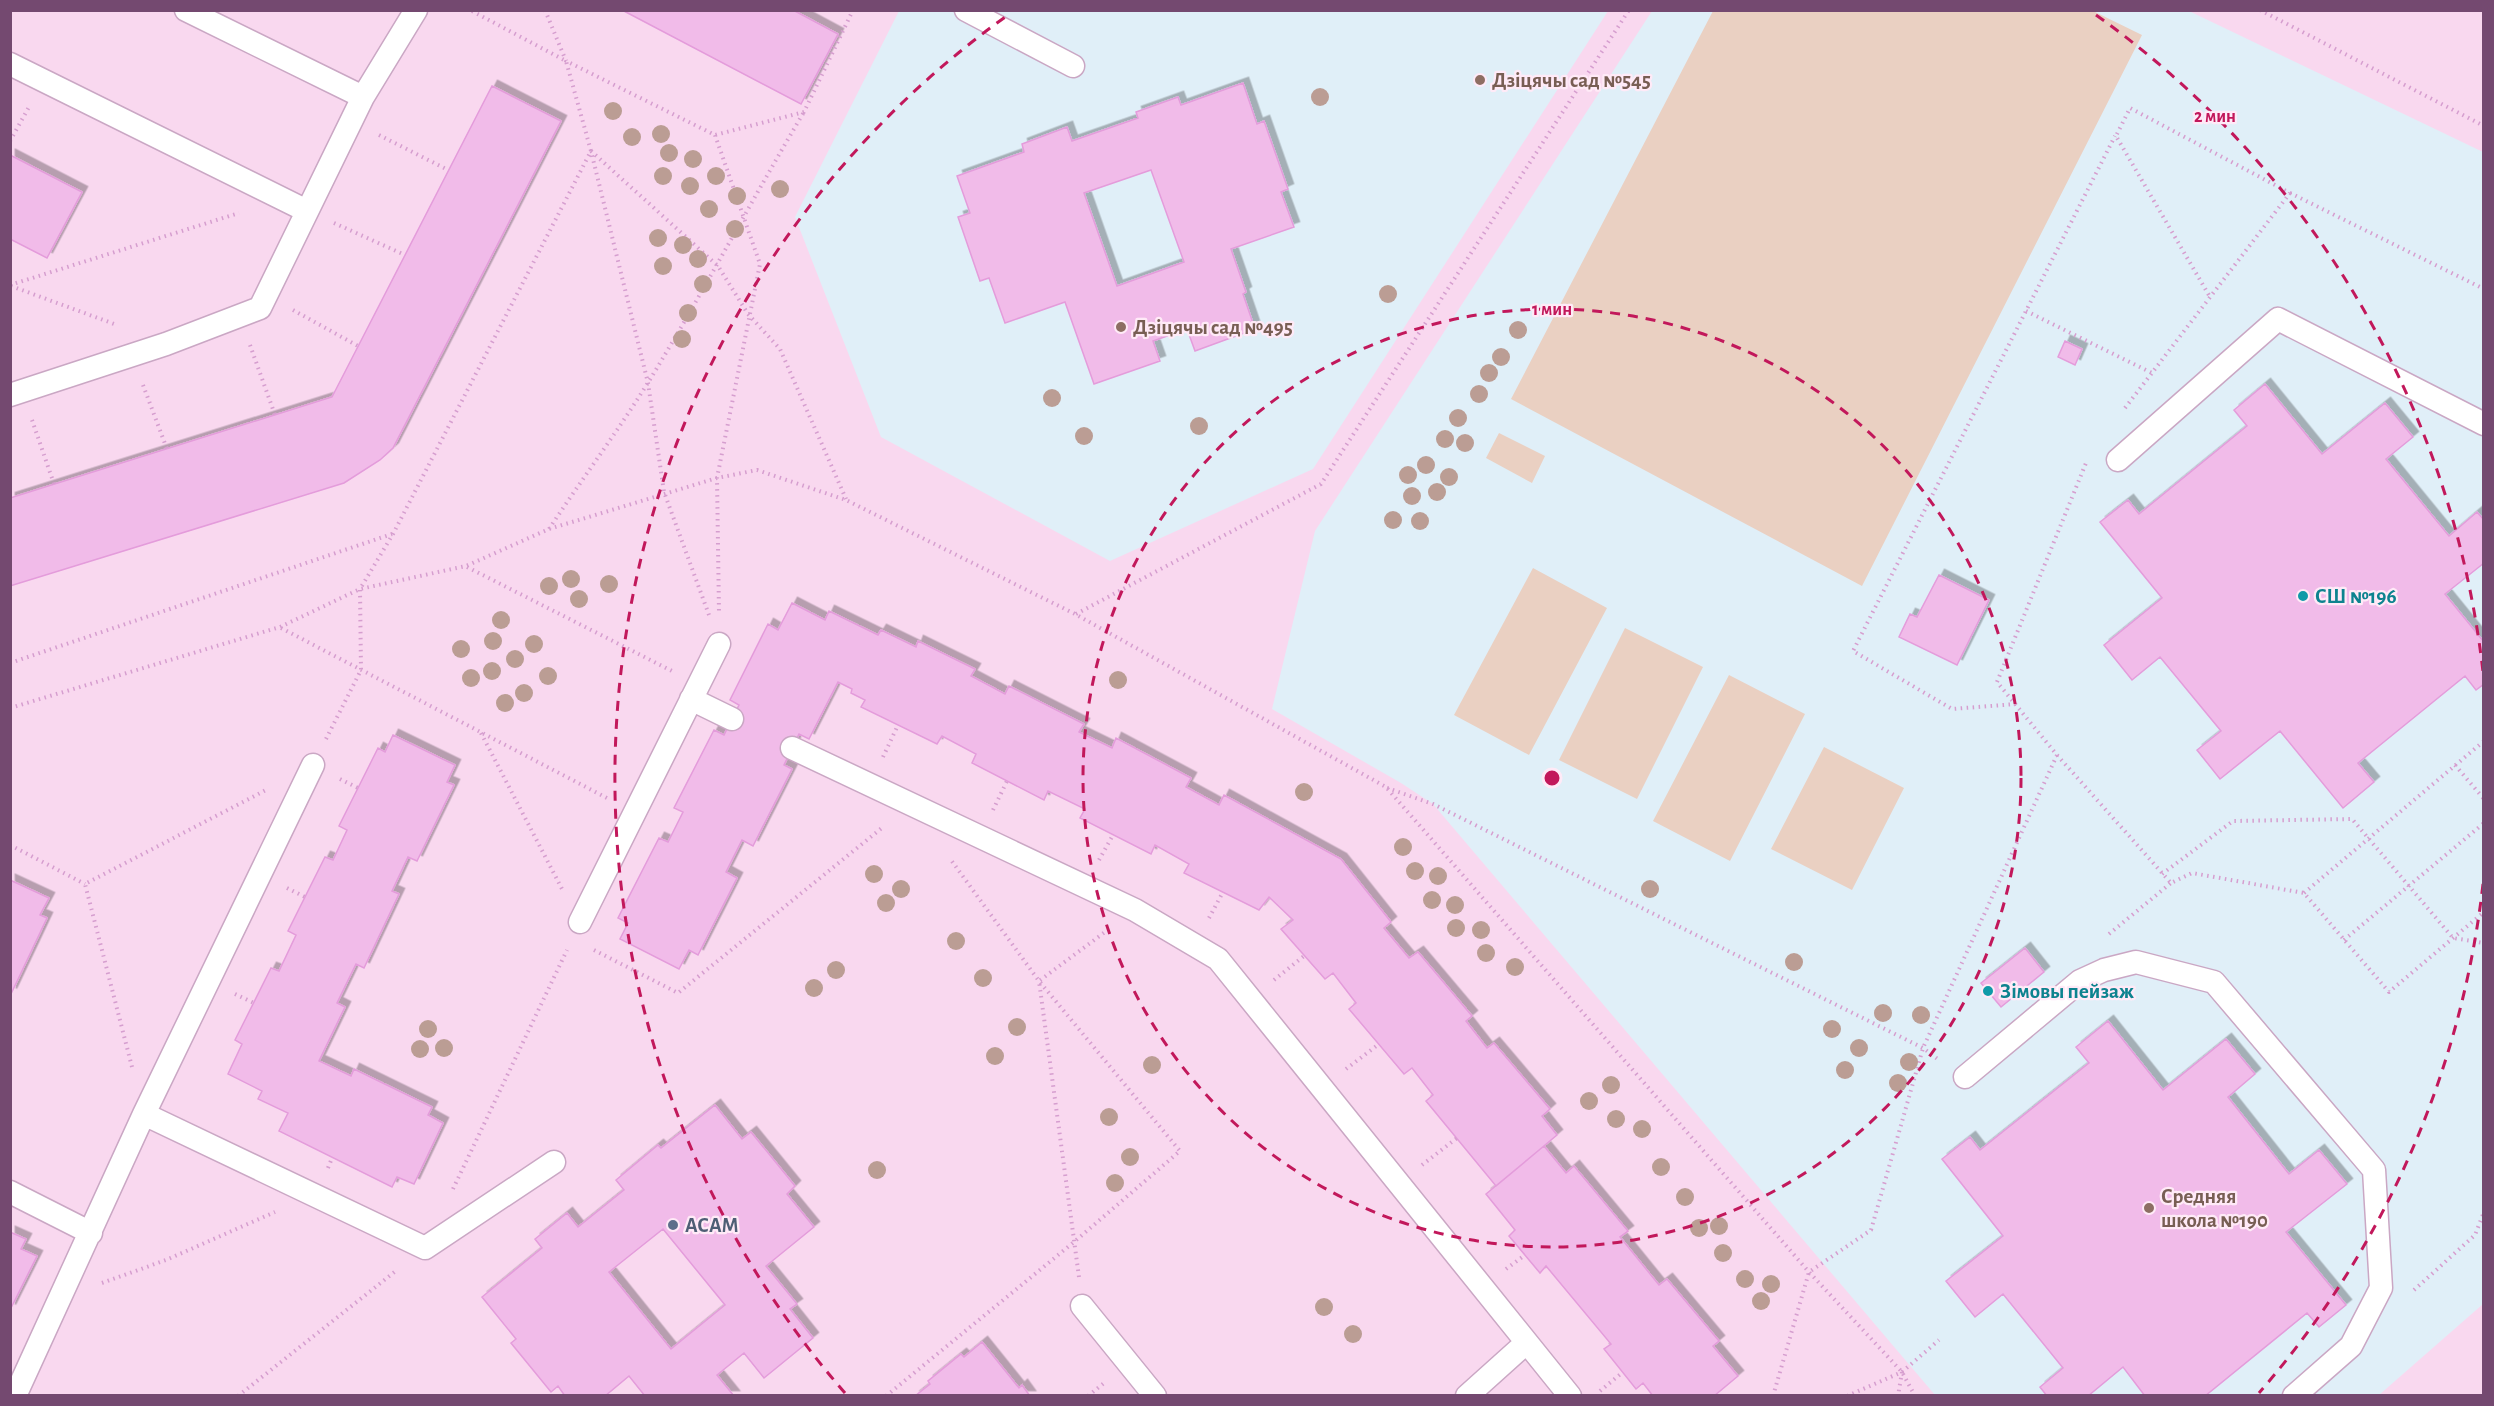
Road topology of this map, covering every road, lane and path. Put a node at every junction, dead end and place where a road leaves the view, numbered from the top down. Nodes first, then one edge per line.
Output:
1 (186, 10) edge
2 (416, 10) edge
3 (470, 10) edge
4 (545, 10) edge
5 (853, 10) edge
6 (966, 10) edge
7 (1629, 10) edge
8 (2260, 10) edge
9 (566, 61) junction
10 (10, 64) edge
11 (1073, 66) dead end
12 (363, 96) junction
13 (804, 112) junction
14 (351, 121) junction
15 (2482, 124) edge
16 (715, 135) junction
17 (2116, 136) junction
18 (591, 151) junction
19 (448, 170) dead end
20 (2290, 193) junction
21 (281, 200) junction
22 (307, 211) junction
23 (743, 214) junction
24 (405, 255) dead end
25 (718, 266) junction
26 (10, 285) edge
27 (2484, 289) edge
28 (266, 296) junction
29 (2210, 297) junction
30 (2026, 311) junction
31 (748, 314) junction
32 (240, 316) junction
33 (166, 344) junction
34 (358, 346) dead end
35 (132, 355) junction
36 (2152, 373) junction
37 (648, 383) junction
38 (17, 393) edge
39 (2124, 410) dead end
40 (275, 415) dead end
41 (2484, 424) edge
42 (167, 449) dead end
43 (2089, 456) dead end
44 (2118, 460) dead end
45 (717, 478) junction
46 (54, 484) dead end
47 (664, 492) junction
48 (846, 500) junction
49 (549, 529) junction
50 (393, 534) junction
51 (466, 566) junction
52 (360, 589) junction
53 (1076, 614) junction
54 (280, 627) junction
55 (719, 644) junction
56 (10, 663) edge
57 (361, 670) junction
58 (695, 692) junction
59 (2016, 704) junction
60 (10, 708) edge
61 (732, 719) dead end
62 (481, 732) junction
63 (2484, 741) edge
64 (792, 748) dead end
65 (2057, 755) junction
66 (313, 765) junction
67 (2455, 765) junction
68 (1386, 787) junction
69 (2484, 799) edge
70 (910, 805) junction
71 (635, 812) junction
72 (2484, 823) edge
73 (2370, 838) junction
74 (10, 845) edge
75 (944, 851) dead end
76 (2162, 874) junction
77 (2171, 883) junction
78 (86, 884) junction
79 (2409, 884) junction
80 (2304, 893) junction
81 (1135, 910) junction
82 (2484, 912) edge
83 (576, 931) junction
84 (2108, 935) dead end
85 (2453, 938) junction
86 (2344, 940) junction
87 (2484, 944) edge
88 (1039, 981) junction
89 (1379, 1044) dead end
90 (1923, 1048) junction
91 (1956, 1072) joint
92 (1322, 1089) junction
93 (144, 1114) junction
94 (1457, 1138) dead end
95 (554, 1162) dead end
96 (1398, 1184) junction
97 (10, 1192) edge
98 (315, 1195) junction
99 (450, 1195) dead end
100 (2484, 1212) edge
101 (91, 1233) junction
102 (1074, 1242) junction
103 (425, 1248) junction
104 (1809, 1272) junction
105 (2413, 1291) dead end
106 (62, 1298) junction
107 (1082, 1306) joint
108 (1939, 1340) dead end
109 (1526, 1342) junction
110 (1623, 1372) dead end
111 (1902, 1372) junction
112 (15, 1395) edge
113 (238, 1395) edge
114 (886, 1395) edge
115 (1155, 1395) edge
116 (1467, 1395) edge
117 (1570, 1395) edge
118 (1595, 1395) edge
119 (1773, 1395) edge
120 (1847, 1395) edge
121 (1899, 1395) edge
122 (1915, 1395) edge
123 (2294, 1395) edge

1 - 12 lane
2 - 12 lane
3 - 9 path
4 - 9 path
5 - 13 path
6 - 11 lane
7 - 53 path
8 - 15 path
9 - 16 path
9 - 18 path
10 - 21 lane
12 - 14 lane
13 - 16 path
13 - 23 path
14 - 19 path
14 - 22 lane
16 - 23 path
17 - 20 path
17 - 29 path
17 - 30 path
18 - 25 path
18 - 37 path
18 - 50 path
20 - 27 path
20 - 29 path
21 - 22 lane
21 - 26 path
22 - 24 path
22 - 28 lane
23 - 25 path
23 - 31 path
25 - 31 path
25 - 37 path
26 - 33 path
28 - 32 lane
28 - 34 path
29 - 36 path
30 - 36 path
30 - 59 path
31 - 45 path
31 - 48 path
32 - 33 lane
32 - 40 path
33 - 35 lane
35 - 38 lane
35 - 42 path
36 - 39 path
37 - 47 path
37 - 49 path
38 - 46 path
41 - 44 lane
43 - 59 path
45 - 47 path
45 - 48 path
45 - 55 path
47 - 49 path
47 - 55 path
48 - 53 path
49 - 51 path
50 - 52 path
50 - 56 path
51 - 52 path
51 - 58 path
52 - 54 path
52 - 57 path
53 - 68 path
54 - 57 path
54 - 60 path
55 - 58 lane
57 - 62 path
57 - 66 path
58 - 61 lane
58 - 71 lane
59 - 65 path
62 - 71 path
62 - 83 path
63 - 67 path
64 - 70 lane
65 - 76 path
65 - 90 path
66 - 78 path
66 - 93 lane
67 - 69 path
67 - 73 path
68 - 90 path
68 - 104 path
70 - 81 lane
70 - 83 path
71 - 83 lane
72 - 79 path
73 - 76 path
73 - 79 path
73 - 80 path
74 - 78 path
75 - 88 path
76 - 77 path
77 - 80 path
77 - 84 path
78 - 93 path
79 - 85 path
79 - 86 path
80 - 86 path
81 - 88 path
81 - 92 lane
82 - 85 path
83 - 99 path
85 - 86 path
85 - 87 path
88 - 102 path
88 - 102 path
89 - 92 path
90 - 91 path
90 - 104 path
91 - 123 lane
92 - 96 lane
93 - 98 lane
93 - 101 lane
94 - 96 path
95 - 103 lane
96 - 109 lane
97 - 101 lane
98 - 103 lane
98 - 106 path
100 - 105 path
101 - 106 lane
102 - 107 path
102 - 114 path
103 - 113 path
104 - 111 path
104 - 119 path
106 - 112 lane
107 - 115 lane
108 - 111 path
109 - 116 lane
109 - 117 lane
110 - 118 path
111 - 120 path
111 - 121 path
111 - 122 path

